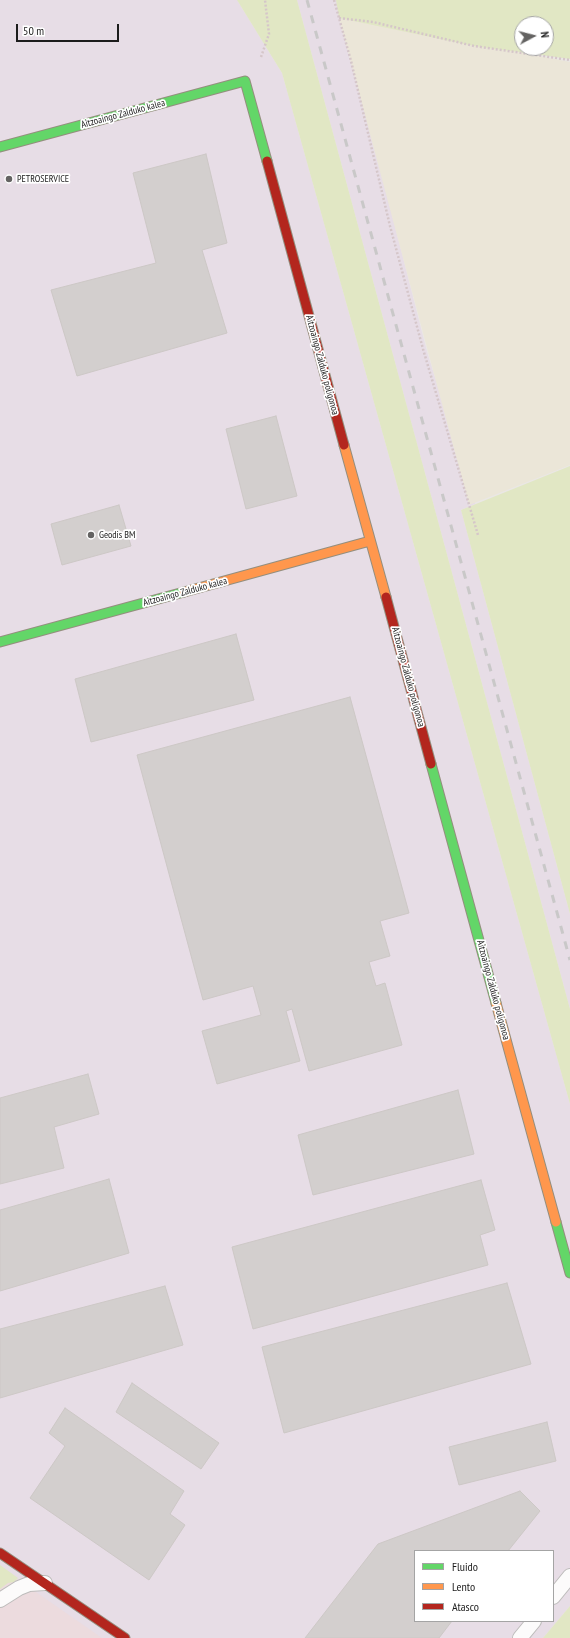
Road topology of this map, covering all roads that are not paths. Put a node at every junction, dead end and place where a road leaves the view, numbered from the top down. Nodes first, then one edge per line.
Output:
1 (245, 82) joint
2 (0, 147) edge
3 (370, 541) junction
4 (0, 642) edge
5 (570, 1273) edge
6 (0, 1553) edge
7 (570, 1576) edge
8 (45, 1582) junction
9 (554, 1596) edge
10 (0, 1600) edge
11 (533, 1622) edge
12 (125, 1638) edge
13 (520, 1638) edge

1 - 2 street, Aitzoaingo Zalduko kalea
1 - 3 street, Aitzoaingo Zalduko poligonoa
3 - 4 street, Aitzoaingo Zalduko kalea
3 - 5 street, Aitzoaingo Zalduko poligonoa
6 - 8 street
7 - 9 street
8 - 10 street
8 - 12 street
11 - 13 street

